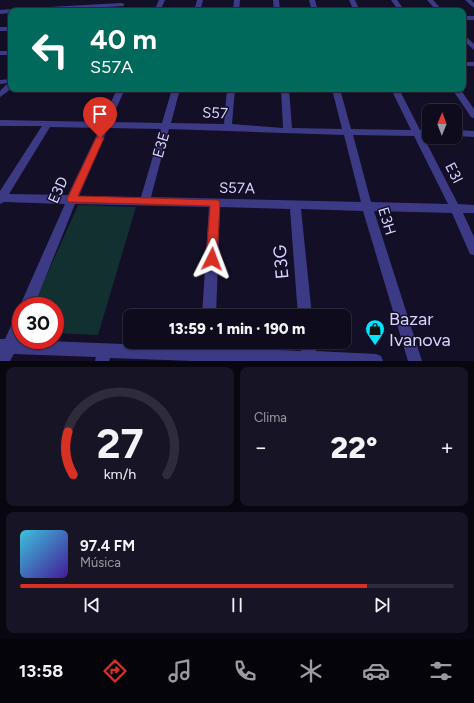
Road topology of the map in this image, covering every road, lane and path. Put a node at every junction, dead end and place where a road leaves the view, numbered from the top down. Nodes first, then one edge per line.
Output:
1 (430, 0) edge
2 (468, 0) edge
3 (123, 3) edge
4 (474, 6) edge
5 (100, 8) edge
6 (437, 8) edge
7 (466, 39) edge
8 (474, 48) edge
9 (8, 88) edge
10 (121, 92) edge
11 (175, 92) edge
12 (231, 92) edge
13 (285, 92) edge
14 (337, 92) edge
15 (396, 92) edge
16 (458, 92) edge
17 (0, 95) edge
18 (474, 115) edge
19 (0, 123) edge
20 (47, 125) junction
21 (106, 125) junction
22 (167, 126) junction
23 (228, 127) junction
24 (288, 131) junction
25 (347, 132) junction
26 (416, 132) junction
27 (422, 132) edge
28 (462, 133) edge
29 (474, 134) edge
30 (0, 198) edge
31 (72, 199) junction
32 (144, 201) junction
33 (215, 203) junction
34 (295, 204) junction
35 (367, 206) junction
36 (455, 208) junction
37 (474, 208) edge
38 (474, 250) edge
39 (31, 297) edge
40 (209, 309) edge
41 (304, 309) edge
42 (12, 335) edge
43 (5, 346) edge
44 (308, 349) edge
45 (207, 353) edge
46 (103, 355) edge
47 (309, 359) edge
48 (3, 361) edge
49 (376, 361) edge
50 (415, 361) edge

1 - 6 street
2 - 4 street
3 - 5 street
7 - 8 street
9 - 17 street
10 - 21 street, E3D
11 - 22 street, E3E
12 - 23 street
13 - 24 street
14 - 25 street, E3H
15 - 26 street, E3I
16 - 18 street
19 - 20 street, S57
20 - 21 street, S57
20 - 30 street
21 - 22 street, S57
21 - 31 street, E3D
22 - 23 street, S57
22 - 32 street, E3E
23 - 24 street, S57
24 - 25 street, S57
25 - 26 street, S57
25 - 35 street, E3H
26 - 27 street, S57
26 - 36 street, E3I
28 - 29 street
30 - 31 street, S57A
31 - 32 street, S57A
31 - 39 street, E3D
32 - 33 street, S57A
33 - 34 street, S57A
33 - 40 street
34 - 35 street, S57A
34 - 41 street, E3G
35 - 36 street, S57A
35 - 50 street, E3H
36 - 37 street, S57A
36 - 38 street, E3I
42 - 43 street
43 - 46 street
43 - 48 street
44 - 47 street
45 - 46 street
45 - 47 street
47 - 49 street

